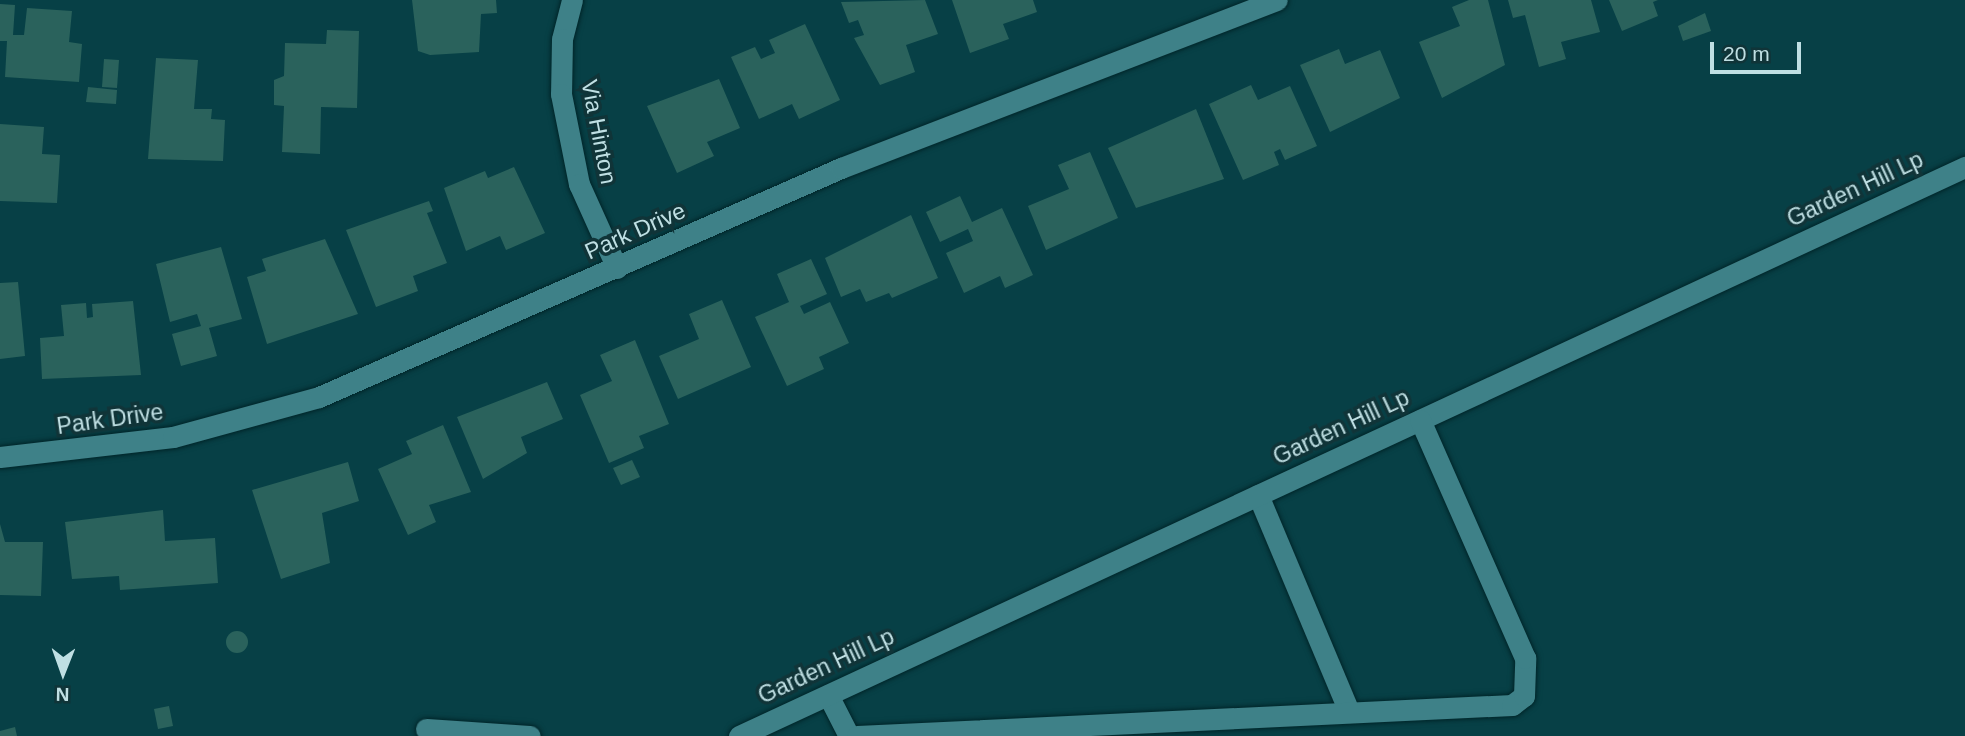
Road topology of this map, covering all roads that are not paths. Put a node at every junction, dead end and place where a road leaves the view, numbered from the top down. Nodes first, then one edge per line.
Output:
1 (572, 0) edge
2 (1264, 3) edge
3 (1965, 167) edge
4 (617, 268) junction
5 (1420, 419) junction
6 (0, 457) edge
7 (1258, 495) junction
8 (828, 695) junction
9 (1349, 712) junction
10 (426, 729) dead end
11 (476, 734) edge
12 (530, 736) edge
13 (739, 736) edge
14 (849, 736) edge
15 (857, 736) edge

1 - 4 street, Via Hinton
2 - 4 street, Park Drive
3 - 5 street, Garden Hill Lp
4 - 6 street, Park Drive
5 - 7 street, Garden Hill Lp
5 - 9 street
7 - 8 street, Garden Hill Lp
7 - 9 street
8 - 13 street, Garden Hill Lp
8 - 14 street
9 - 15 street
10 - 11 street
11 - 12 street

